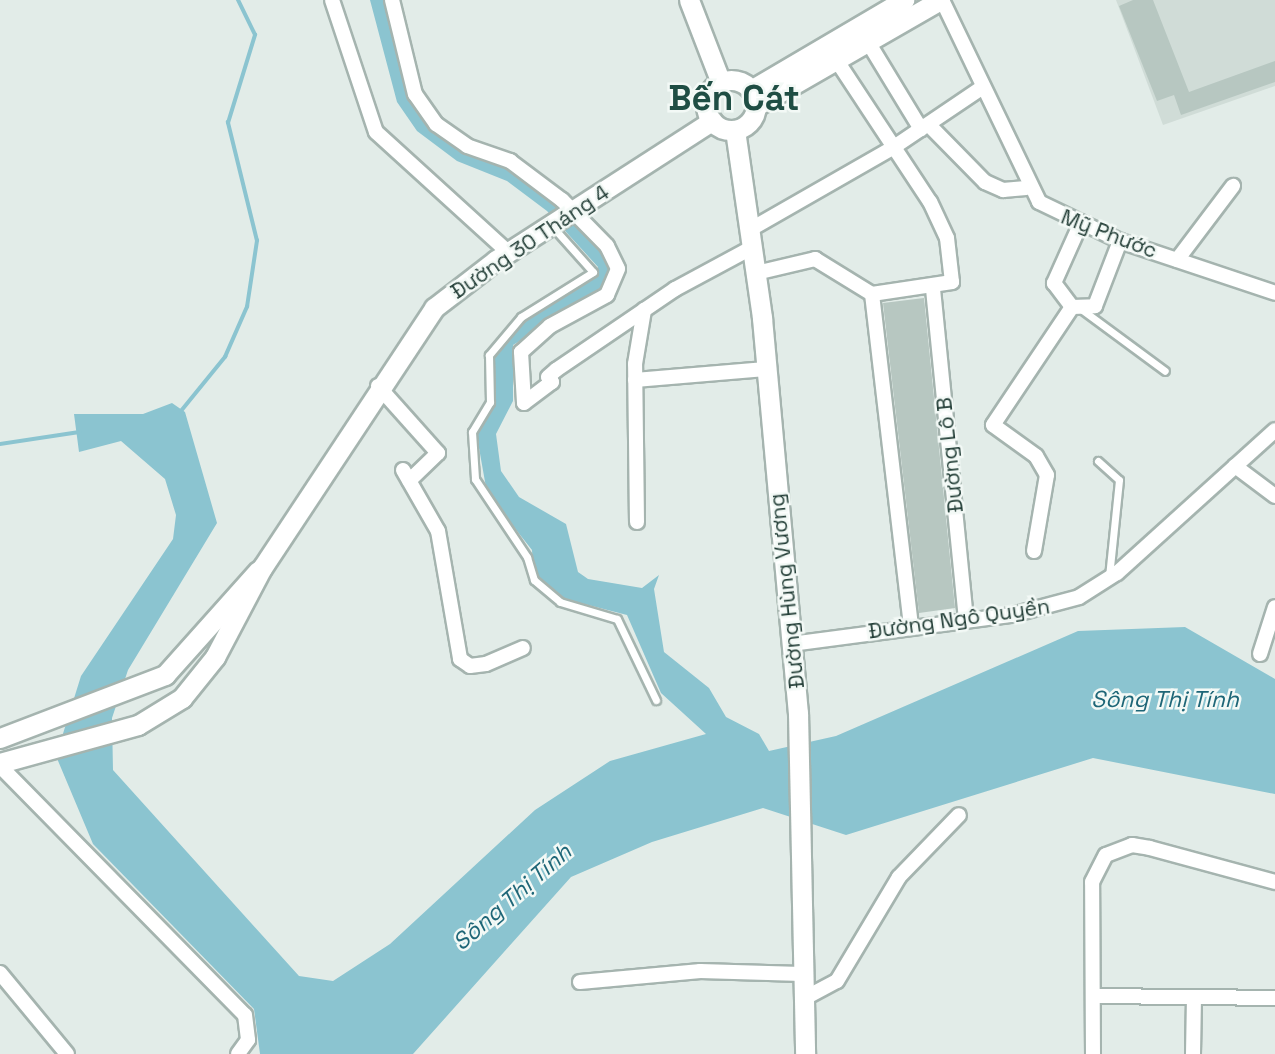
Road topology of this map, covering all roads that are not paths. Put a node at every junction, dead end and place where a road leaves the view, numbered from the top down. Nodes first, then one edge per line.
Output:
1 (332, 0) edge
2 (392, 0) edge
3 (689, 0) edge
4 (904, 0) edge
5 (941, 0) edge
6 (868, 42) junction
7 (838, 61) junction
8 (785, 79) junction
9 (721, 83) junction
10 (983, 86) junction
11 (753, 98) junction
12 (712, 121) junction
13 (925, 127) junction
14 (735, 130) junction
15 (894, 147) junction
16 (1233, 186) dead end
17 (1026, 188) junction
18 (573, 211) junction
19 (553, 223) junction
20 (1080, 225) junction
21 (752, 238) junction
22 (1121, 240) junction
23 (509, 252) junction
24 (1177, 260) junction
25 (756, 273) junction
26 (933, 289) junction
27 (1275, 292) edge
28 (872, 294) junction
29 (1076, 308) junction
30 (644, 310) junction
31 (766, 369) junction
32 (1165, 371) dead end
33 (635, 380) junction
34 (378, 386) junction
35 (1275, 430) edge
36 (1098, 461) dead end
37 (1235, 467) junction
38 (1275, 496) edge
39 (637, 523) dead end
40 (1034, 551) dead end
41 (262, 568) junction
42 (1109, 578) junction
43 (1275, 607) edge
44 (966, 620) junction
45 (911, 627) junction
46 (791, 644) junction
47 (523, 648) dead end
48 (1260, 654) dead end
49 (656, 700) dead end
50 (0, 738) edge
51 (0, 764) edge
52 (959, 815) dead end
53 (1275, 882) edge
54 (0, 973) edge
55 (802, 974) junction
56 (580, 982) dead end
57 (1093, 996) junction
58 (1275, 998) edge
59 (803, 999) junction
60 (1194, 999) junction
61 (67, 1054) edge
62 (238, 1054) edge
63 (805, 1054) edge
64 (1093, 1054) edge
65 (1193, 1054) edge

1 - 23 street
2 - 18 street
3 - 9 main road
4 - 8 main road
5 - 6 main road
5 - 10 street, Mỹ Phước
6 - 7 main road
6 - 13 street
7 - 8 main road
7 - 15 street
8 - 11 main road
9 - 11 main road
9 - 12 main road
10 - 13 street
10 - 17 street, Mỹ Phước
11 - 14 main road
12 - 14 main road
12 - 18 main road, Đường 30 Tháng 4
13 - 15 street
13 - 17 street
14 - 21 main road, Đường Hùng Vương
15 - 21 street
15 - 26 street
16 - 24 street
17 - 20 street, Mỹ Phước
18 - 19 main road, Đường 30 Tháng 4
18 - 30 street
19 - 23 main road, Đường 30 Tháng 4
19 - 49 lane
20 - 22 street, Mỹ Phước
20 - 29 street
21 - 25 main road, Đường Hùng Vương
21 - 30 street
22 - 24 street, Mỹ Phước
22 - 29 street
23 - 34 main road, Đường 30 Tháng 4
24 - 27 street, Mỹ Phước
25 - 28 street
25 - 31 main road, Đường Hùng Vương
26 - 28 street
26 - 44 street, Đường Lô B
28 - 45 street
29 - 32 lane
29 - 40 street
30 - 33 street
31 - 33 street
31 - 46 main road, Đường Hùng Vương
33 - 39 street
34 - 41 main road, Đường 30 Tháng 4
34 - 47 street
35 - 37 street, Đường Ngô Quyền
36 - 42 lane
37 - 38 street
37 - 42 street, Đường Ngô Quyền
41 - 50 main road, Đường 30 Tháng 4
41 - 51 main road, Đường 30 Tháng 4
42 - 44 street, Đường Ngô Quyền
43 - 48 street
44 - 45 street, Đường Ngô Quyền
45 - 46 street, Đường Ngô Quyền
46 - 55 main road, Đường Hùng Vương
51 - 62 street
52 - 59 street
53 - 57 street
54 - 61 street
55 - 56 street
55 - 59 main road, Đường Hùng Vương
57 - 60 street
57 - 64 street
58 - 60 street
59 - 63 main road, Đường Hùng Vương
60 - 65 street

